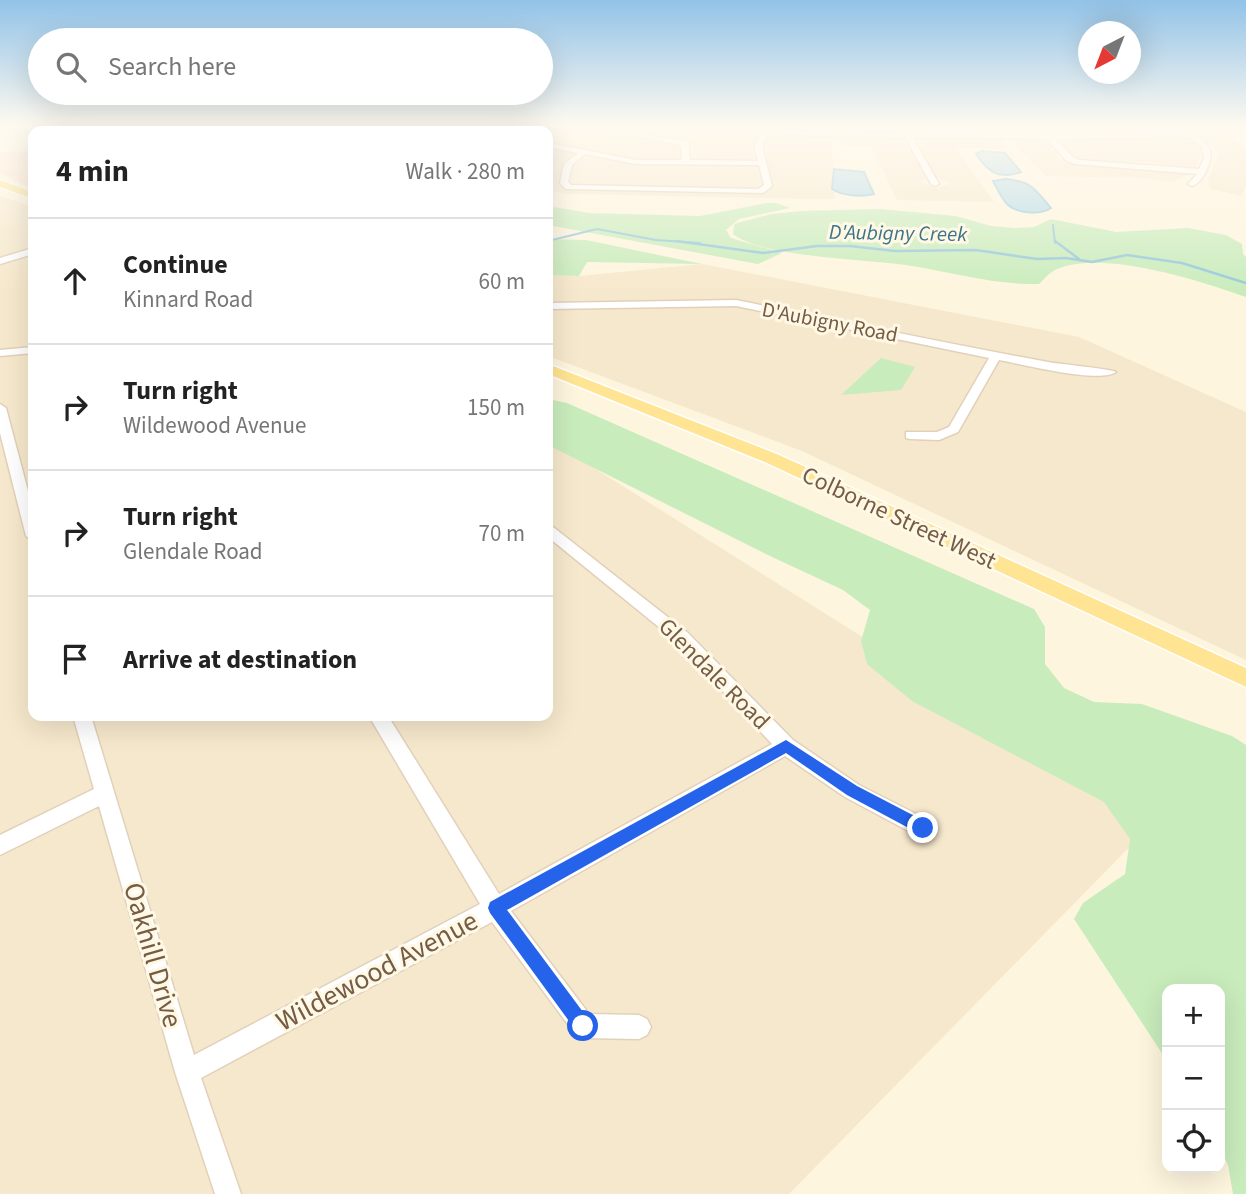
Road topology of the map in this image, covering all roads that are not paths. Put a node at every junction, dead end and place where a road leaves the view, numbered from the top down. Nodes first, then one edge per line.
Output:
1 (0, 183) edge
2 (564, 183) edge
3 (767, 183) edge
4 (0, 192) edge
5 (28, 194) edge
6 (28, 202) edge
7 (28, 253) edge
8 (0, 261) edge
9 (553, 306) edge
10 (28, 350) edge
11 (0, 353) edge
12 (996, 356) junction
13 (553, 371) edge
14 (1110, 372) dead end
15 (0, 408) edge
16 (910, 435) dead end
17 (28, 517) edge
18 (553, 534) edge
19 (1246, 678) edge
20 (83, 721) edge
21 (381, 721) edge
22 (786, 746) junction
23 (105, 793) junction
24 (923, 828) dead end
25 (0, 845) edge
26 (495, 908) junction
27 (639, 1027) dead end
28 (187, 1072) junction
29 (228, 1194) edge

1 - 5 main road
2 - 3 street
4 - 6 main road
7 - 8 street
9 - 12 street, D'Aubigny Road
10 - 11 street
12 - 14 street, D'Aubigny Road
12 - 16 street
13 - 19 main road, Colborne Street West
15 - 17 street
18 - 22 street, Glendale Road
20 - 23 street, Oakhill Drive
21 - 26 street
22 - 24 street, Glendale Road
22 - 26 street, Wildewood Avenue
23 - 25 street
23 - 28 street, Oakhill Drive
26 - 27 street
26 - 28 street, Wildewood Avenue
28 - 29 street, Oakhill Drive

